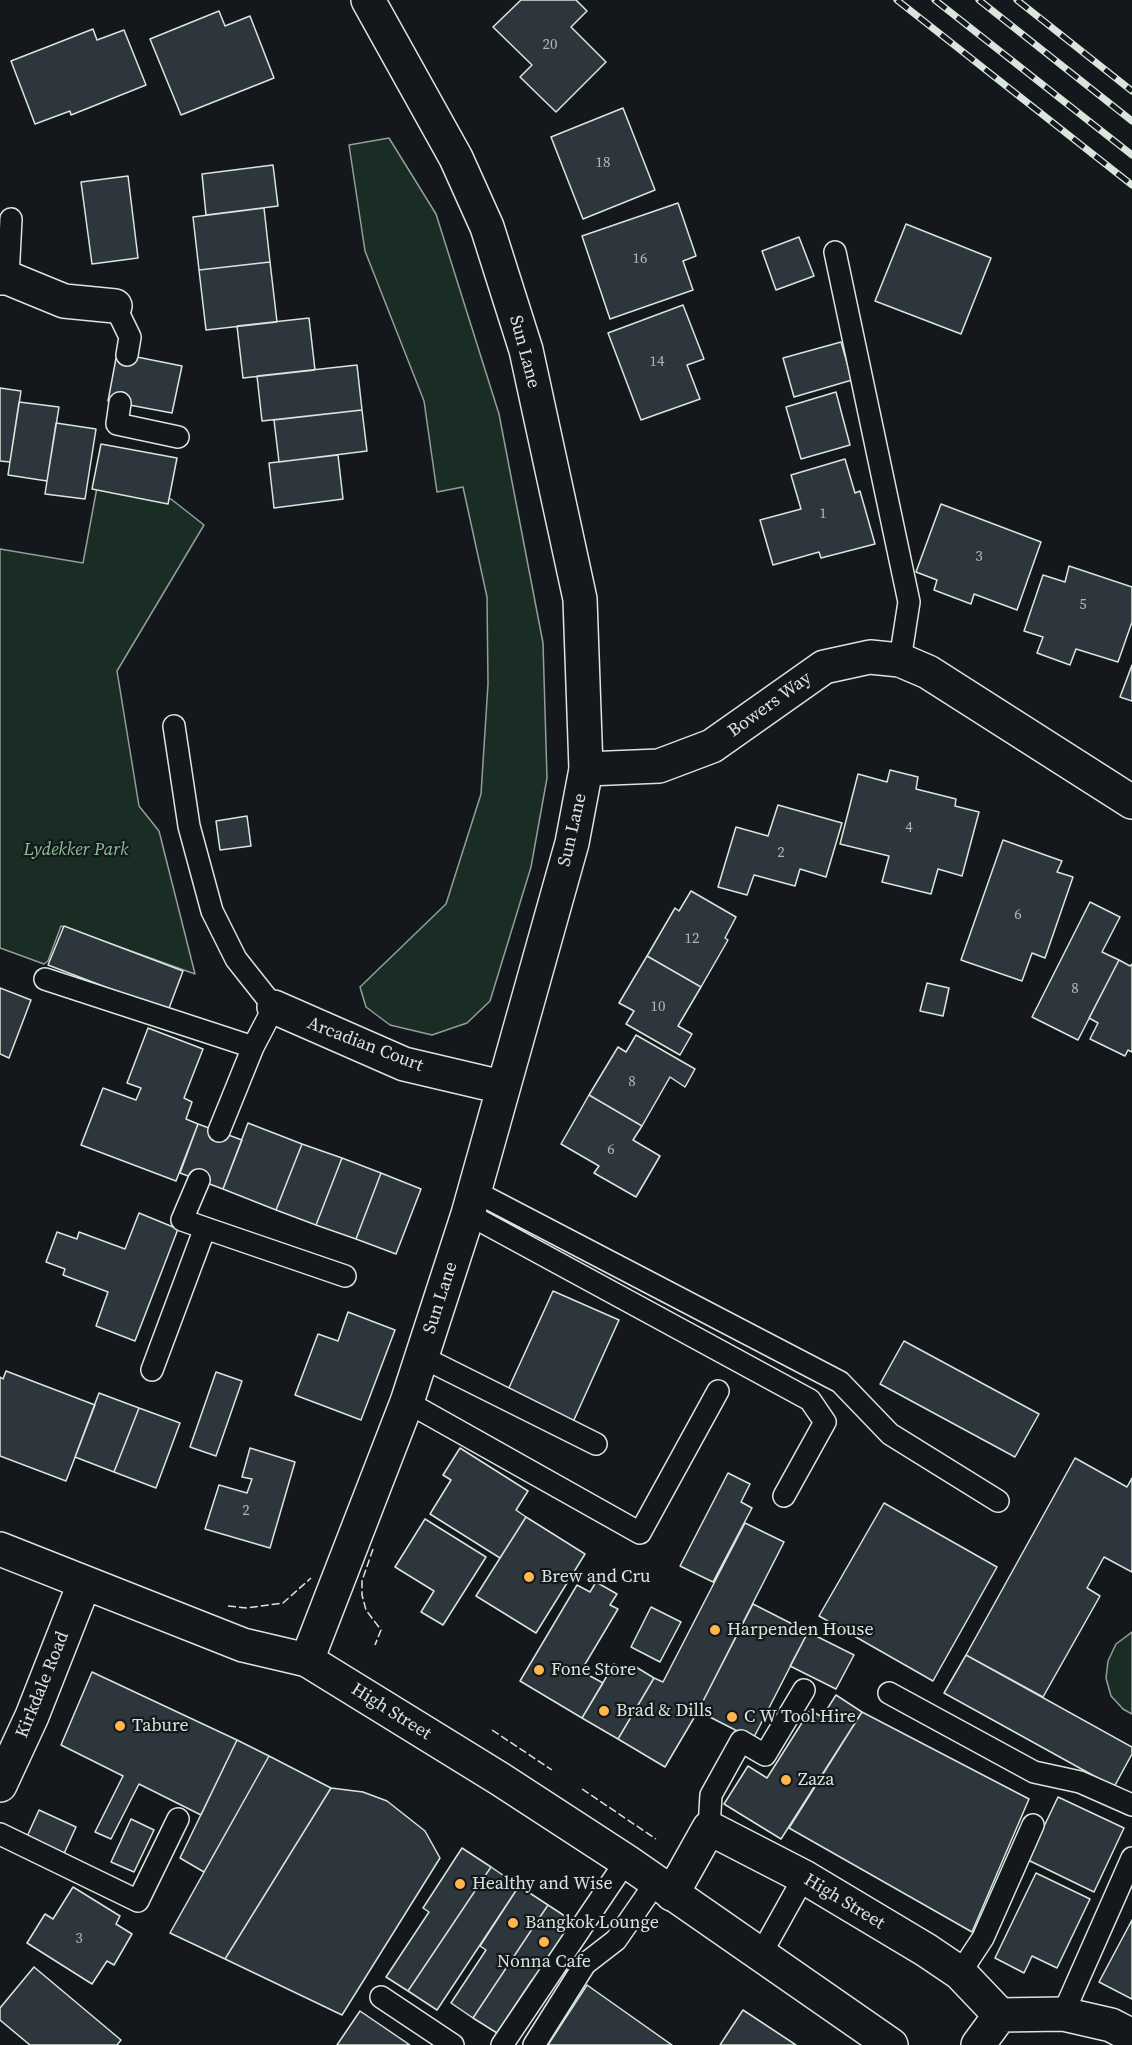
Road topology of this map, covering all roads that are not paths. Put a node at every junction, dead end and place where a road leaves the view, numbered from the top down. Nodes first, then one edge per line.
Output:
1 (368, 0) edge
2 (11, 219) dead end
3 (835, 252) dead end
4 (4, 278) edge
5 (115, 306) joint
6 (128, 355) dead end
7 (120, 403) dead end
8 (178, 437) dead end
9 (900, 660) junction
10 (174, 726) dead end
11 (586, 769) junction
12 (1132, 802) edge
13 (45, 979) dead end
14 (274, 1007) junction
15 (253, 1047) junction
16 (502, 1087) junction
17 (219, 1131) dead end
18 (199, 1180) dead end
19 (471, 1203) junction
20 (206, 1228) junction
21 (345, 1276) dead end
22 (422, 1358) junction
23 (152, 1370) dead end
24 (718, 1391) dead end
25 (407, 1402) junction
26 (596, 1444) dead end
27 (784, 1496) dead end
28 (998, 1501) dead end
29 (0, 1549) edge
30 (84, 1584) junction
31 (307, 1660) junction
32 (804, 1690) dead end
33 (890, 1693) dead end
34 (0, 1785) edge
35 (1132, 1805) edge
36 (178, 1819) dead end
37 (1033, 1825) dead end
38 (709, 1828) junction
39 (0, 1834) edge
40 (1132, 1858) edge
41 (626, 1861) junction
42 (804, 1877) junction
43 (664, 1888) junction
44 (761, 1954) junction
45 (960, 1973) junction
46 (381, 1997) dead end
47 (1063, 2014) junction
48 (1000, 2015) junction
49 (1132, 2036) edge
50 (453, 2045) edge
51 (502, 2045) edge
52 (534, 2045) edge
53 (891, 2045) edge
54 (978, 2045) edge

1 - 11 street, Sun Lane
2 - 4 lane
3 - 9 lane
4 - 5 street
5 - 6 lane
7 - 8 lane
9 - 11 street, Bowers Way
9 - 12 street, Bowers Way
10 - 14 lane
11 - 16 street, Sun Lane
13 - 15 lane
14 - 15 lane
14 - 16 street, Arcadian Court
15 - 17 lane
16 - 19 street, Sun Lane
18 - 20 lane
19 - 22 street, Sun Lane
19 - 27 lane
19 - 28 lane
20 - 21 lane
20 - 23 lane
22 - 25 street, Sun Lane
22 - 26 lane
24 - 25 lane
25 - 31 street, Sun Lane
29 - 30 street, High Street
30 - 31 street, High Street
30 - 34 street, Kirkdale Road
31 - 41 street, High Street
32 - 38 lane
33 - 35 lane
36 - 39 lane
37 - 45 lane
38 - 42 street, High Street
38 - 43 street
40 - 47 lane
41 - 43 street, High Street
41 - 51 lane
42 - 44 lane
42 - 45 street, High Street
43 - 44 street, High Street
43 - 52 lane
44 - 53 street, High Street
45 - 48 street, High Street
46 - 50 lane
47 - 48 street
47 - 49 street
48 - 54 street

